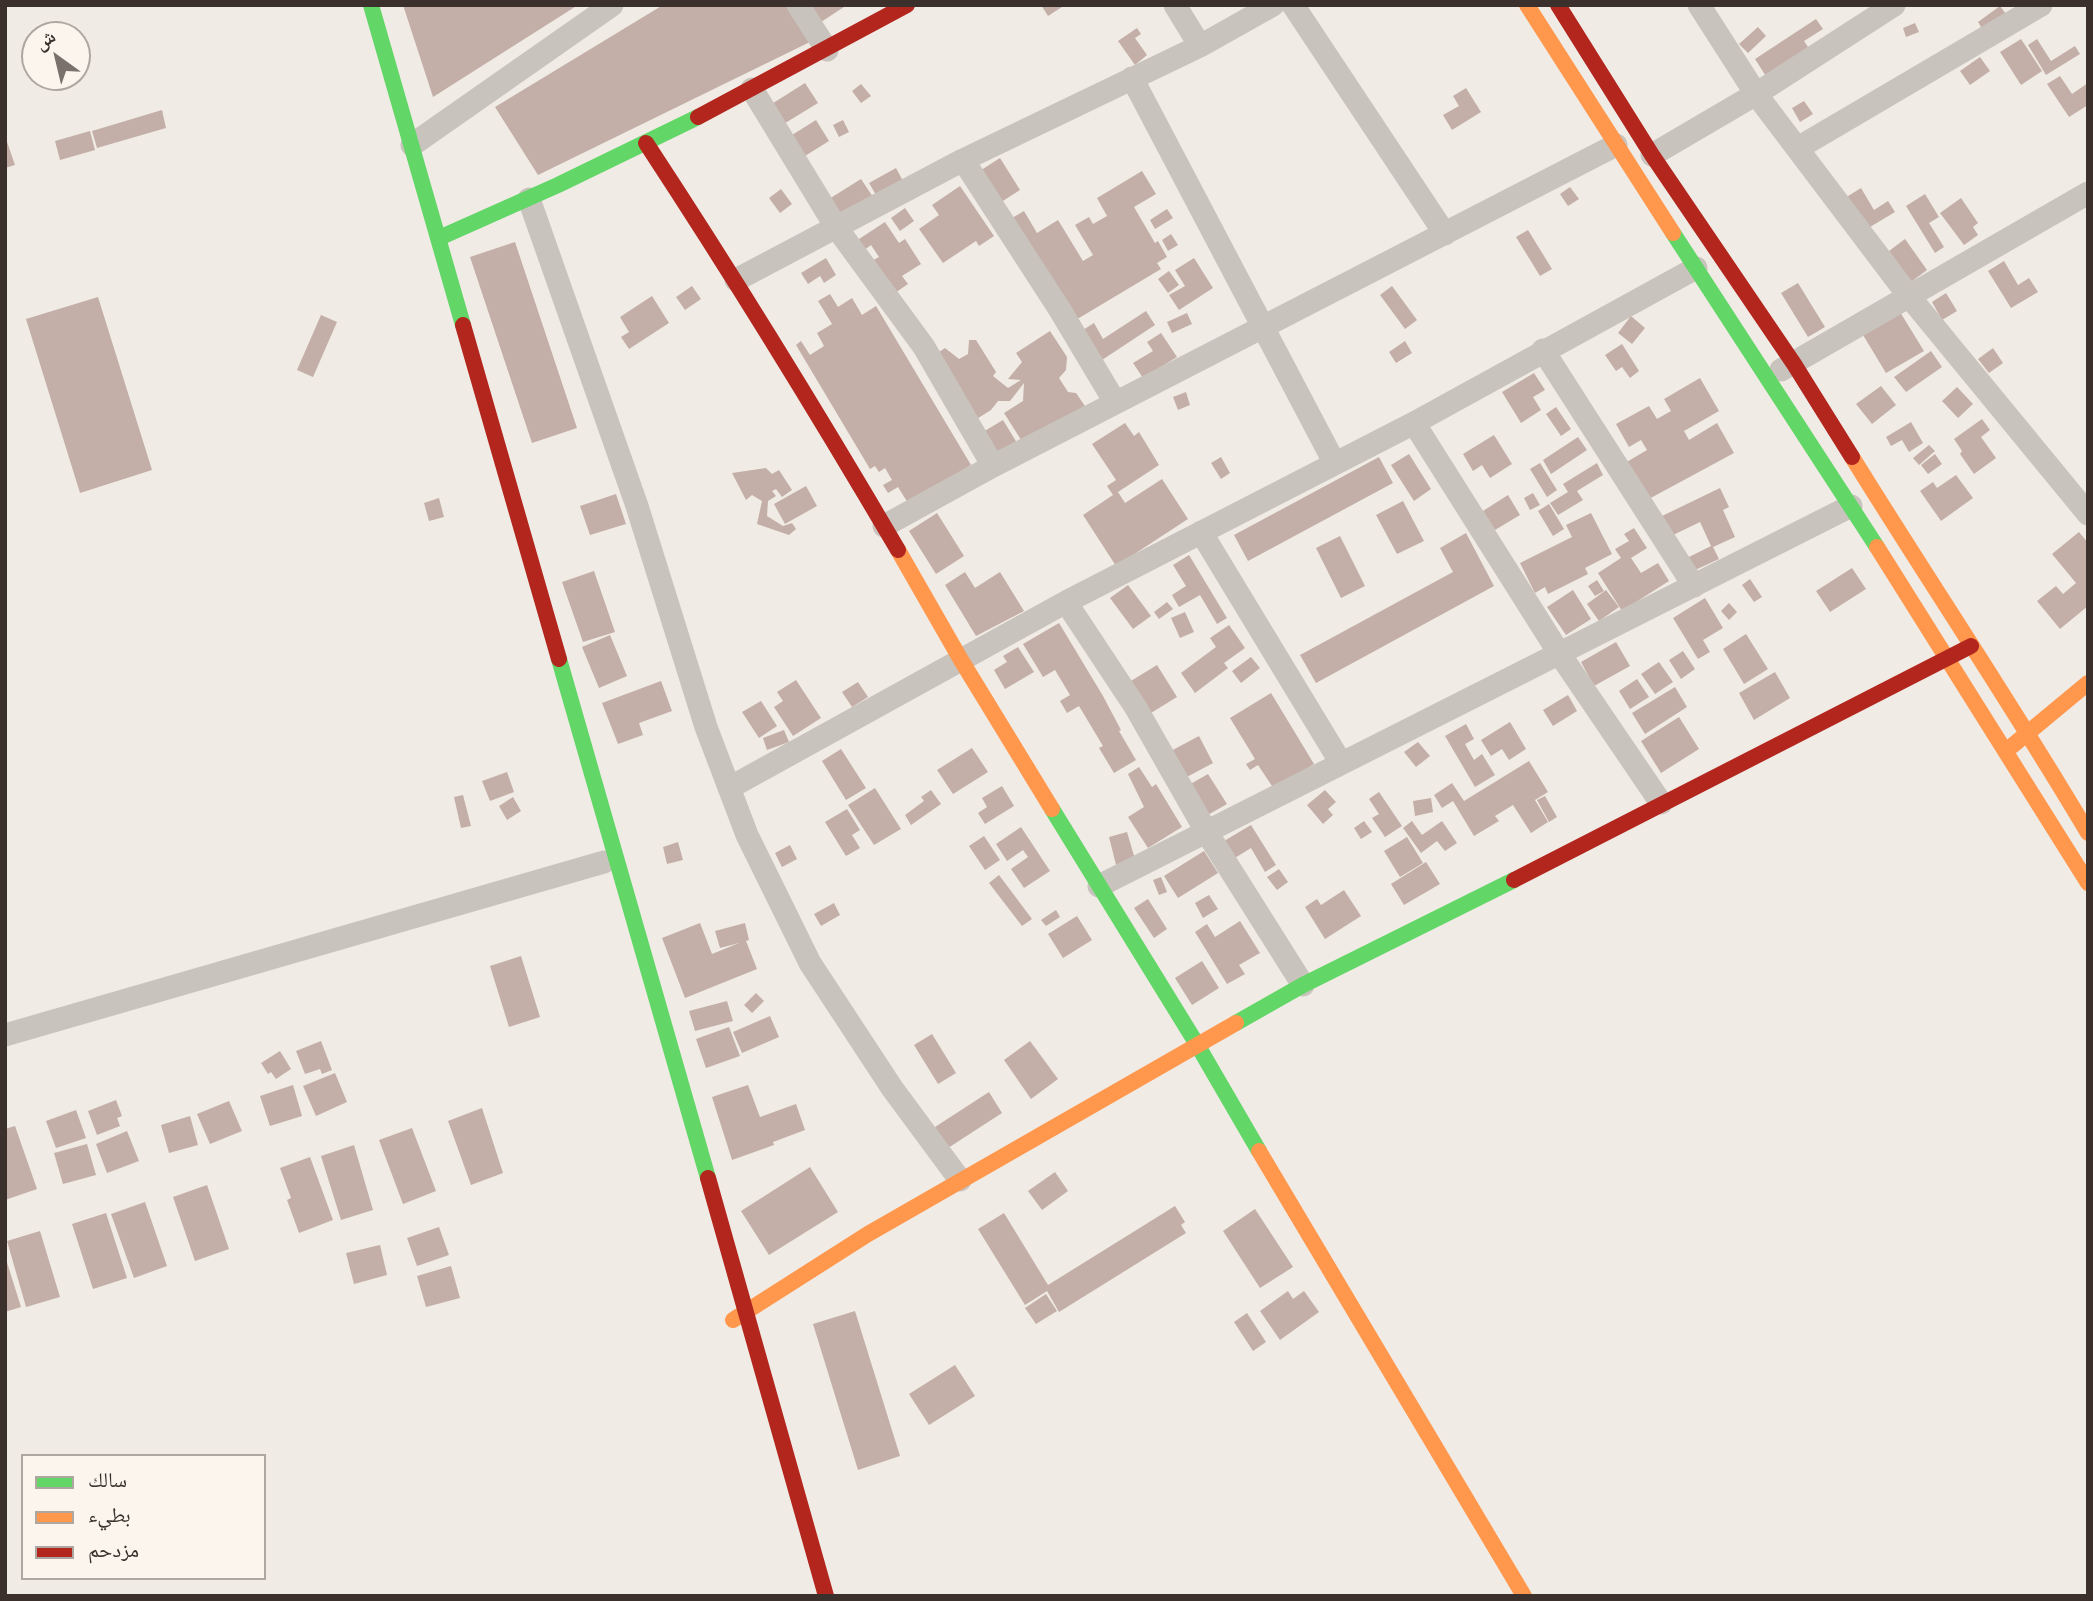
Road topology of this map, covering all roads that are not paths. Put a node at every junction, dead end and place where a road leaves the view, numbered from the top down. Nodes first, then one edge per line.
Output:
1 (358, 5) edge
2 (371, 5) edge
3 (612, 5) edge
4 (798, 5) edge
5 (907, 5) edge
6 (1175, 5) edge
7 (1273, 5) edge
8 (1293, 5) edge
9 (1527, 5) edge
10 (1558, 5) edge
11 (1699, 5) edge
12 (1894, 5) edge
13 (2041, 5) edge
14 (1199, 46) junction
15 (827, 50) junction
16 (1132, 78) junction
17 (752, 89) junction
18 (1756, 94) junction
19 (646, 143) junction
20 (412, 145) junction
21 (1616, 145) junction
22 (1798, 148) junction
23 (1652, 155) junction
24 (963, 160) junction
25 (2088, 193) edge
26 (528, 199) junction
27 (836, 227) junction
28 (1445, 234) junction
29 (439, 238) junction
30 (1696, 268) junction
31 (736, 280) junction
32 (1908, 295) junction
33 (1262, 328) junction
34 (1543, 350) junction
35 (1794, 364) junction
36 (1769, 377) junction
37 (1115, 402) junction
38 (1414, 423) junction
39 (1334, 462) junction
40 (993, 466) junction
41 (1851, 506) junction
42 (2088, 514) edge
43 (884, 526) junction
44 (1201, 532) junction
45 (1694, 586) junction
46 (1066, 602) junction
47 (1971, 646) junction
48 (1559, 653) junction
49 (1950, 658) junction
50 (961, 660) junction
51 (2088, 683) edge
52 (2029, 733) junction
53 (2008, 750) junction
54 (1341, 763) junction
55 (729, 788) junction
56 (1661, 803) junction
57 (1206, 831) junction
58 (2088, 833) edge
59 (604, 862) junction
60 (2088, 883) edge
61 (1099, 886) junction
62 (1303, 985) junction
63 (5, 1035) edge
64 (1198, 1046) junction
65 (960, 1180) junction
66 (740, 1316) junction
67 (810, 1596) edge
68 (826, 1596) edge
69 (1524, 1596) edge

1 - 20 main road
2 - 20 main road
3 - 20 street
4 - 15 street
5 - 15 main road
6 - 14 street
7 - 14 street
8 - 28 street
9 - 21 main road
10 - 23 main road
11 - 18 street
12 - 18 street
13 - 22 street
14 - 16 street
15 - 17 main road
16 - 24 street
16 - 33 street
17 - 19 main road
17 - 27 street
18 - 22 street
18 - 23 street
19 - 26 main road
19 - 31 main road
20 - 29 main road
21 - 28 street
21 - 30 main road
22 - 32 street
23 - 35 main road
24 - 27 street
24 - 37 street
25 - 32 street
26 - 29 main road
26 - 55 street
27 - 31 street
27 - 40 street
28 - 33 street
29 - 59 main road
29 - 66 main road
30 - 34 street
30 - 36 main road
31 - 43 main road
32 - 35 street
32 - 42 street
33 - 37 street
33 - 39 street
34 - 38 street
34 - 45 street
35 - 36 street
35 - 47 main road
36 - 41 main road
37 - 40 street
38 - 39 street
38 - 48 street
39 - 44 street
40 - 43 street
41 - 45 street
41 - 49 main road
43 - 50 main road
44 - 46 street
44 - 54 street
45 - 48 street
46 - 50 street
46 - 57 street
47 - 49 main road
47 - 52 main road
48 - 54 street
48 - 56 street
49 - 53 main road
49 - 56 main road
50 - 55 street
50 - 61 main road
51 - 52 main road
52 - 53 main road
52 - 58 main road
53 - 60 main road
54 - 57 street
55 - 65 street
56 - 62 main road
57 - 61 street
57 - 62 street
59 - 63 street
59 - 66 main road
61 - 64 main road
62 - 64 main road
64 - 65 main road
64 - 69 main road
65 - 66 main road
66 - 67 main road
66 - 68 main road

